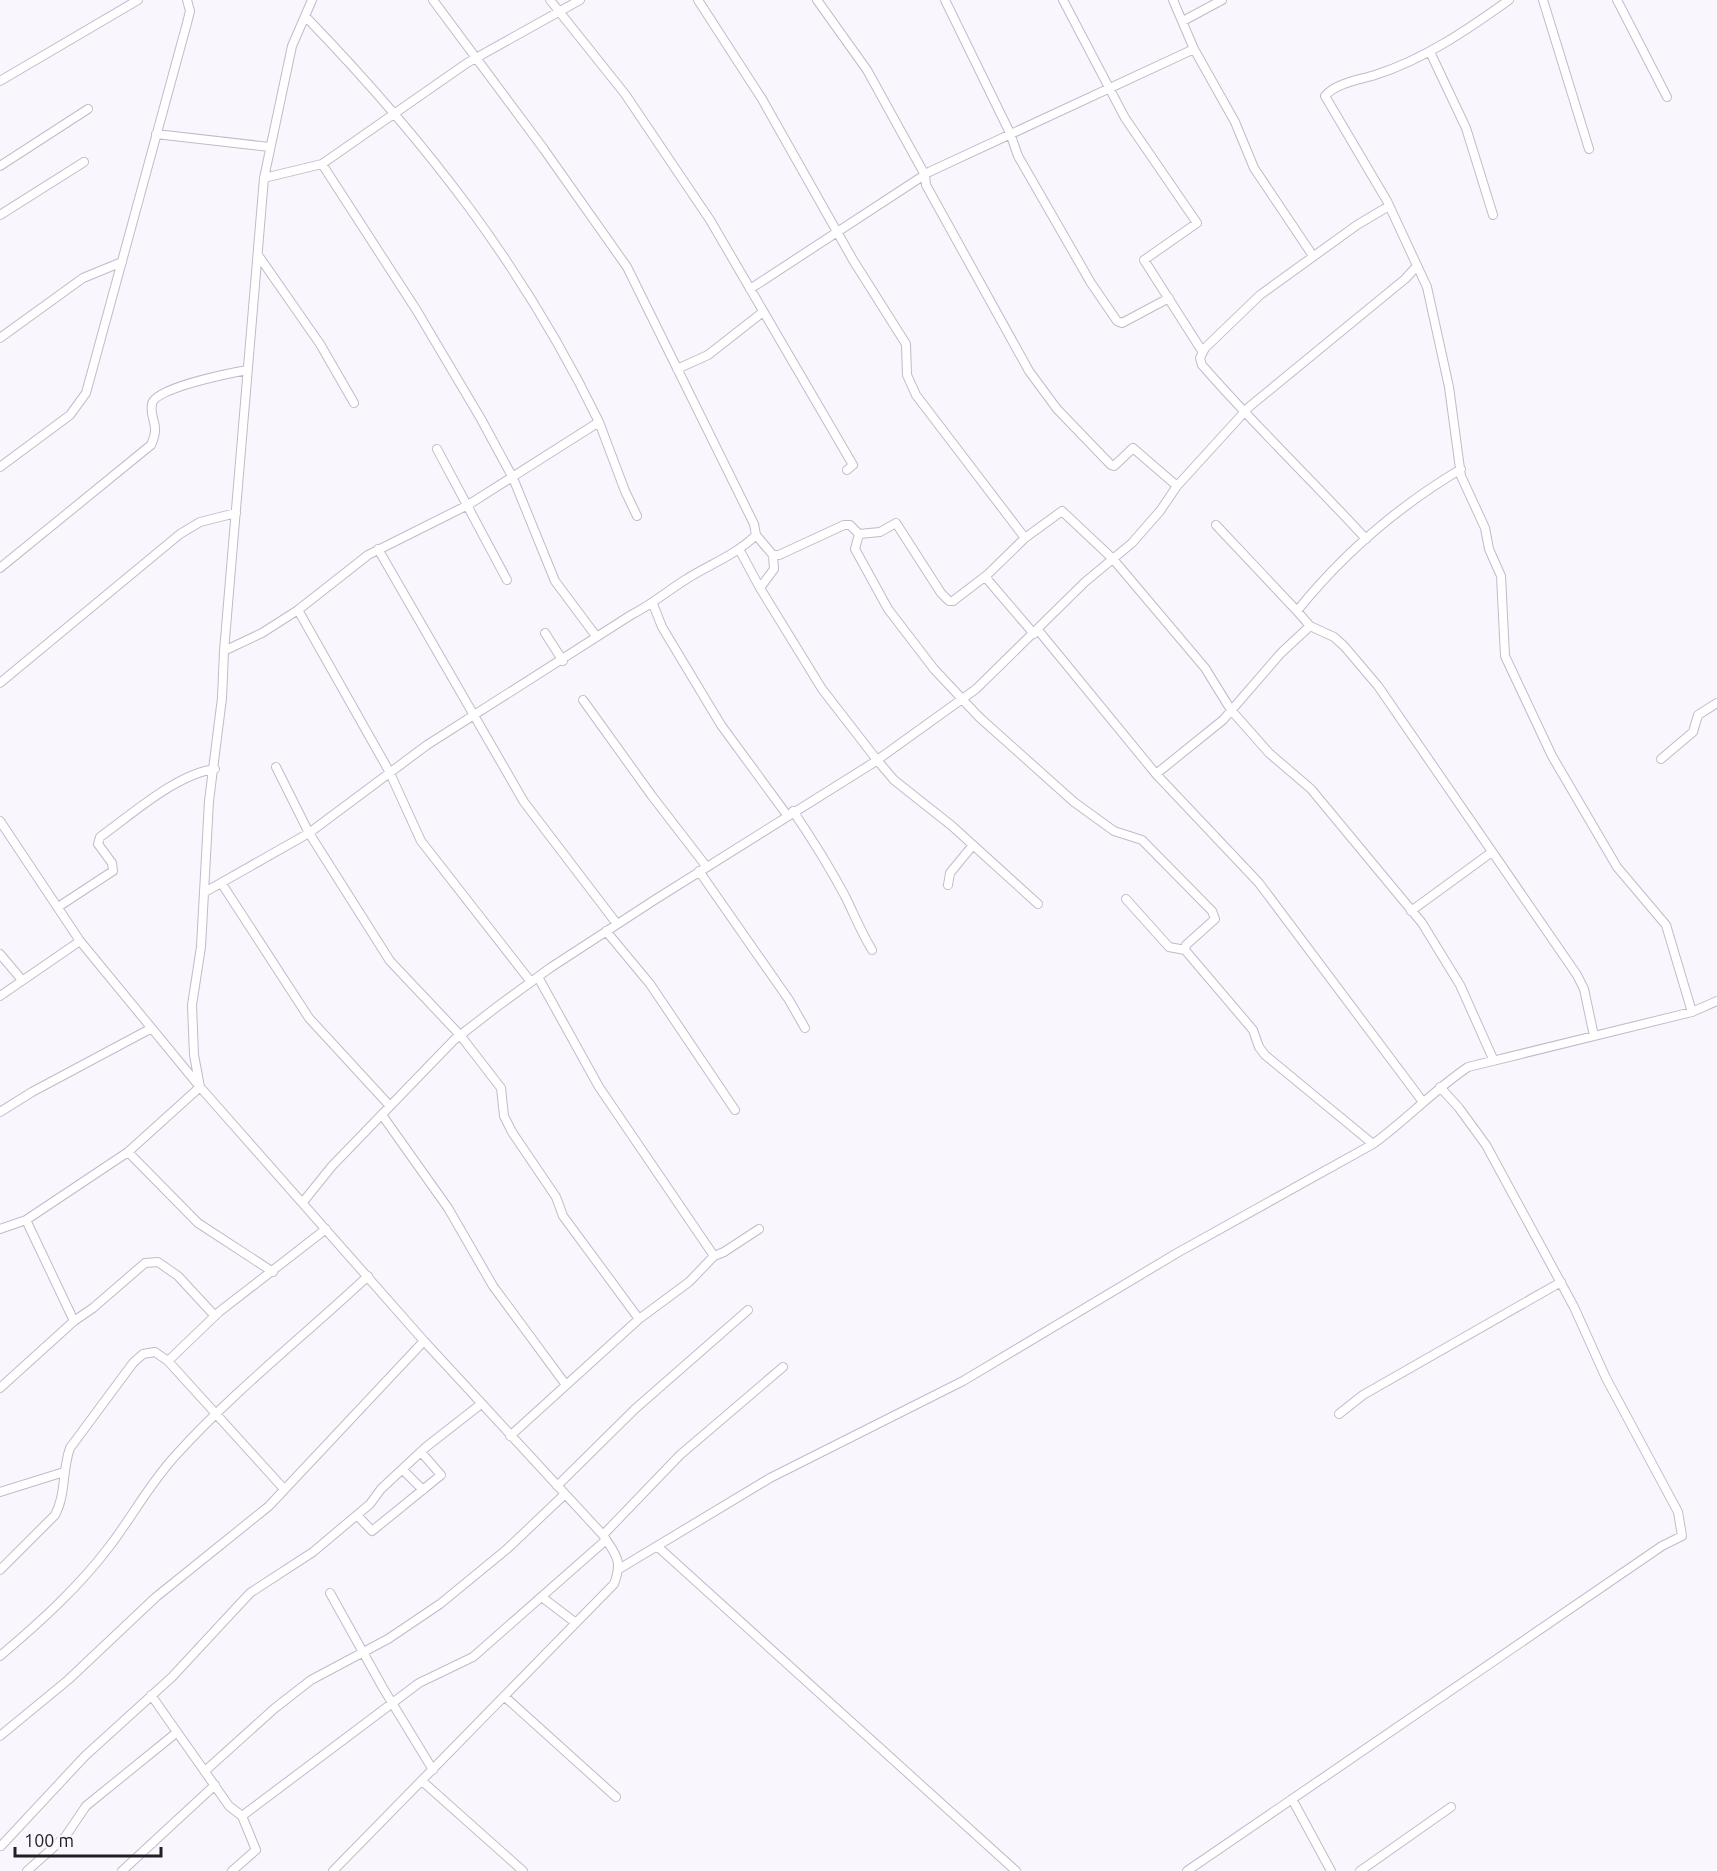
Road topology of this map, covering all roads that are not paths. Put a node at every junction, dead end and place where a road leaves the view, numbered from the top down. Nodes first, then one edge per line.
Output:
1 (138, 0) edge
2 (187, 0) edge
3 (312, 0) edge
4 (433, 0) edge
5 (550, 0) edge
6 (580, 0) edge
7 (699, 0) edge
8 (817, 0) edge
9 (945, 0) edge
10 (1063, 0) edge
11 (1173, 0) edge
12 (1222, 0) edge
13 (1509, 0) edge
14 (1543, 0) edge
15 (1617, 0) edge
16 (559, 12) junction
17 (305, 16) junction
18 (1183, 21) junction
19 (1194, 49) junction
20 (1430, 52) junction
21 (477, 57) junction
22 (0, 81) edge
23 (1109, 88) junction
24 (1667, 97) dead end
25 (88, 109) dead end
26 (395, 113) junction
27 (1010, 133) junction
28 (156, 134) junction
29 (270, 147) junction
30 (1589, 149) dead end
31 (84, 162) dead end
32 (322, 165) junction
33 (0, 166) edge
34 (925, 175) junction
35 (264, 178) junction
36 (1389, 206) junction
37 (0, 215) edge
38 (1493, 215) dead end
39 (837, 232) junction
40 (258, 255) junction
41 (1313, 255) junction
42 (122, 262) junction
43 (1416, 267) junction
44 (750, 289) junction
45 (1169, 298) junction
46 (763, 312) junction
47 (0, 338) edge
48 (1202, 351) junction
49 (677, 369) junction
50 (247, 370) junction
51 (354, 403) dead end
52 (1243, 412) junction
53 (599, 422) junction
54 (438, 449) dead end
55 (0, 467) edge
56 (1461, 469) junction
57 (847, 471) dead end
58 (513, 478) junction
59 (1177, 486) junction
60 (468, 505) junction
61 (236, 513) junction
62 (637, 516) dead end
63 (1216, 525) dead end
64 (859, 534) junction
65 (756, 535) junction
66 (1025, 538) junction
67 (1366, 539) junction
68 (378, 549) junction
69 (739, 549) junction
70 (773, 555) junction
71 (1113, 559) junction
72 (0, 568) edge
73 (987, 575) junction
74 (507, 580) dead end
75 (760, 588) junction
76 (653, 604) junction
77 (298, 610) junction
78 (1297, 611) junction
79 (1311, 626) junction
80 (1036, 632) junction
81 (545, 633) dead end
82 (596, 636) junction
83 (224, 651) junction
84 (563, 661) junction
85 (0, 683) edge
86 (962, 698) junction
87 (583, 700) dead end
88 (1717, 703) edge
89 (1231, 710) junction
90 (472, 716) junction
91 (1661, 759) dead end
92 (877, 760) junction
93 (276, 767) dead end
94 (215, 769) junction
95 (389, 771) junction
96 (1156, 774) junction
97 (790, 813) junction
98 (0, 821) edge
99 (309, 833) junction
100 (973, 845) junction
101 (1492, 852) junction
102 (706, 866) junction
103 (699, 871) junction
104 (222, 884) junction
105 (948, 885) dead end
106 (205, 892) junction
107 (1126, 899) dead end
108 (1038, 904) dead end
109 (58, 907) junction
110 (1411, 911) junction
111 (617, 924) junction
112 (606, 931) junction
113 (80, 941) junction
114 (872, 950) dead end
115 (1185, 950) junction
116 (0, 954) edge
117 (534, 979) junction
118 (22, 980) junction
119 (0, 996) edge
120 (1717, 1001) edge
121 (1692, 1012) junction
122 (805, 1028) dead end
123 (150, 1029) junction
124 (460, 1035) junction
125 (1594, 1036) junction
126 (1494, 1061) junction
127 (200, 1087) junction
128 (1440, 1087) junction
129 (1424, 1102) junction
130 (390, 1106) junction
131 (735, 1110) dead end
132 (0, 1112) edge
133 (382, 1115) junction
134 (1373, 1144) junction
135 (128, 1152) junction
136 (303, 1202) junction
137 (26, 1220) junction
138 (0, 1229) edge
139 (326, 1229) junction
140 (759, 1229) dead end
141 (714, 1256) junction
142 (273, 1272) junction
143 (368, 1276) junction
144 (1561, 1282) junction
145 (748, 1310) dead end
146 (215, 1317) junction
147 (639, 1319) junction
148 (74, 1321) junction
149 (424, 1341) junction
150 (168, 1361) junction
151 (783, 1367) dead end
152 (566, 1385) junction
153 (0, 1388) edge
154 (481, 1404) junction
155 (215, 1414) junction
156 (1339, 1414) dead end
157 (510, 1436) junction
158 (422, 1452) junction
159 (403, 1470) junction
160 (64, 1472) junction
161 (557, 1486) junction
162 (284, 1489) junction
163 (423, 1490) junction
164 (0, 1492) edge
165 (565, 1494) junction
166 (357, 1515) junction
167 (605, 1537) junction
168 (657, 1546) junction
169 (619, 1569) junction
170 (0, 1570) edge
171 (330, 1593) dead end
172 (543, 1598) junction
173 (576, 1623) junction
174 (364, 1653) junction
175 (0, 1656) edge
176 (151, 1695) junction
177 (504, 1696) junction
178 (393, 1703) junction
179 (176, 1733) junction
180 (0, 1736) edge
181 (432, 1770) junction
182 (205, 1771) junction
183 (422, 1781) junction
184 (215, 1785) junction
185 (616, 1797) dead end
186 (1292, 1799) junction
187 (1451, 1807) dead end
188 (242, 1816) junction
189 (1, 1846) edge
190 (27, 1871) edge
191 (122, 1871) edge
192 (232, 1871) edge
193 (333, 1871) edge
194 (522, 1871) edge
195 (1016, 1871) edge
196 (1187, 1871) edge
197 (1331, 1871) edge
198 (1360, 1871) edge

1 - 22 street
2 - 28 street
3 - 17 street
4 - 21 street
5 - 16 street
6 - 16 street
7 - 39 street
8 - 34 street
9 - 27 street
10 - 23 street
11 - 18 street
12 - 18 street
13 - 20 street
14 - 30 street
15 - 24 street
16 - 21 street
16 - 44 street
17 - 26 street
17 - 29 street
18 - 19 street
19 - 23 street
19 - 41 street
20 - 36 street
20 - 38 street
21 - 26 street
21 - 49 street
23 - 27 street
23 - 45 street
25 - 33 street
26 - 32 street
26 - 53 street
27 - 34 street
27 - 45 street
28 - 29 street
28 - 42 street
29 - 35 street
31 - 37 street
32 - 35 street
32 - 58 street
34 - 39 street
34 - 59 street
35 - 40 street
36 - 41 street
36 - 43 street
39 - 44 street
39 - 66 street
40 - 50 street
40 - 51 street
41 - 48 street
42 - 47 street
42 - 55 street
43 - 52 street
43 - 56 street
44 - 46 street
45 - 48 street
46 - 49 street
46 - 57 street
48 - 52 street
49 - 65 street
50 - 61 street
50 - 72 street
52 - 59 street
52 - 67 street
53 - 58 street
53 - 62 street
54 - 60 street
56 - 67 street
56 - 121 street
58 - 60 street
58 - 82 street
59 - 71 street
60 - 68 street
60 - 74 street
61 - 83 street
61 - 85 street
63 - 78 street
64 - 70 street
64 - 73 street
64 - 86 street
65 - 69 street
65 - 70 street
66 - 71 street
66 - 73 street
67 - 78 street
68 - 77 street
68 - 90 street
69 - 75 street
69 - 76 street
70 - 75 street
71 - 80 street
71 - 89 street
73 - 80 street
75 - 92 street
76 - 82 street
76 - 97 street
77 - 83 street
77 - 95 street
78 - 79 street
79 - 89 street
79 - 101 street
80 - 86 street
80 - 96 street
81 - 84 street
82 - 84 street
83 - 94 street
84 - 90 street
86 - 92 street
86 - 115 street
87 - 102 street
88 - 91 street
89 - 96 street
89 - 110 street
90 - 95 street
90 - 111 street
92 - 97 street
92 - 100 street
93 - 99 street
94 - 106 street
94 - 109 street
95 - 99 street
95 - 117 street
96 - 129 street
97 - 102 street
97 - 114 street
98 - 109 street
99 - 104 street
99 - 124 street
100 - 105 street
100 - 108 street
101 - 110 street
101 - 125 street
102 - 103 street
103 - 111 street
103 - 122 street
104 - 106 street
104 - 130 street
106 - 127 street
107 - 115 street
109 - 113 street
110 - 126 street
111 - 112 street
112 - 117 street
112 - 131 street
113 - 118 street
113 - 123 street
115 - 134 street
116 - 118 street
117 - 124 street
117 - 141 street
118 - 119 street
120 - 121 street
121 - 125 street
123 - 127 street
123 - 132 street
124 - 130 street
124 - 147 street
125 - 126 street
126 - 128 street
127 - 135 street
127 - 136 street
128 - 129 street
128 - 144 street
129 - 134 street
130 - 133 street
133 - 136 street
133 - 152 street
134 - 168 street
135 - 137 street
135 - 142 street
136 - 139 street
137 - 138 street
137 - 148 street
139 - 142 street
139 - 143 street
140 - 141 street
141 - 147 street
142 - 146 street
143 - 149 street
143 - 155 street
144 - 156 street
144 - 186 street
145 - 161 street
146 - 148 street
146 - 150 street
147 - 152 street
148 - 153 street
149 - 154 street
149 - 162 street
150 - 155 street
150 - 160 street
151 - 167 street
152 - 157 street
154 - 157 street
154 - 158 street
155 - 162 street
155 - 175 street
157 - 161 street
158 - 159 street
158 - 163 street
159 - 163 street
159 - 166 street
160 - 164 street
160 - 170 street
161 - 165 street
162 - 180 street
163 - 166 street
165 - 167 street
165 - 174 street
166 - 176 street
167 - 169 street
167 - 172 street
168 - 169 street
168 - 195 street
169 - 173 street
171 - 174 street
172 - 173 street
172 - 178 street
173 - 177 street
174 - 178 street
174 - 182 street
176 - 179 street
176 - 189 street
177 - 181 street
177 - 185 street
178 - 181 street
178 - 188 street
179 - 182 street
179 - 190 street
181 - 183 street
182 - 184 street
183 - 193 street
183 - 194 street
184 - 188 street
184 - 191 street
186 - 196 street
186 - 197 street
187 - 198 street
188 - 192 street

